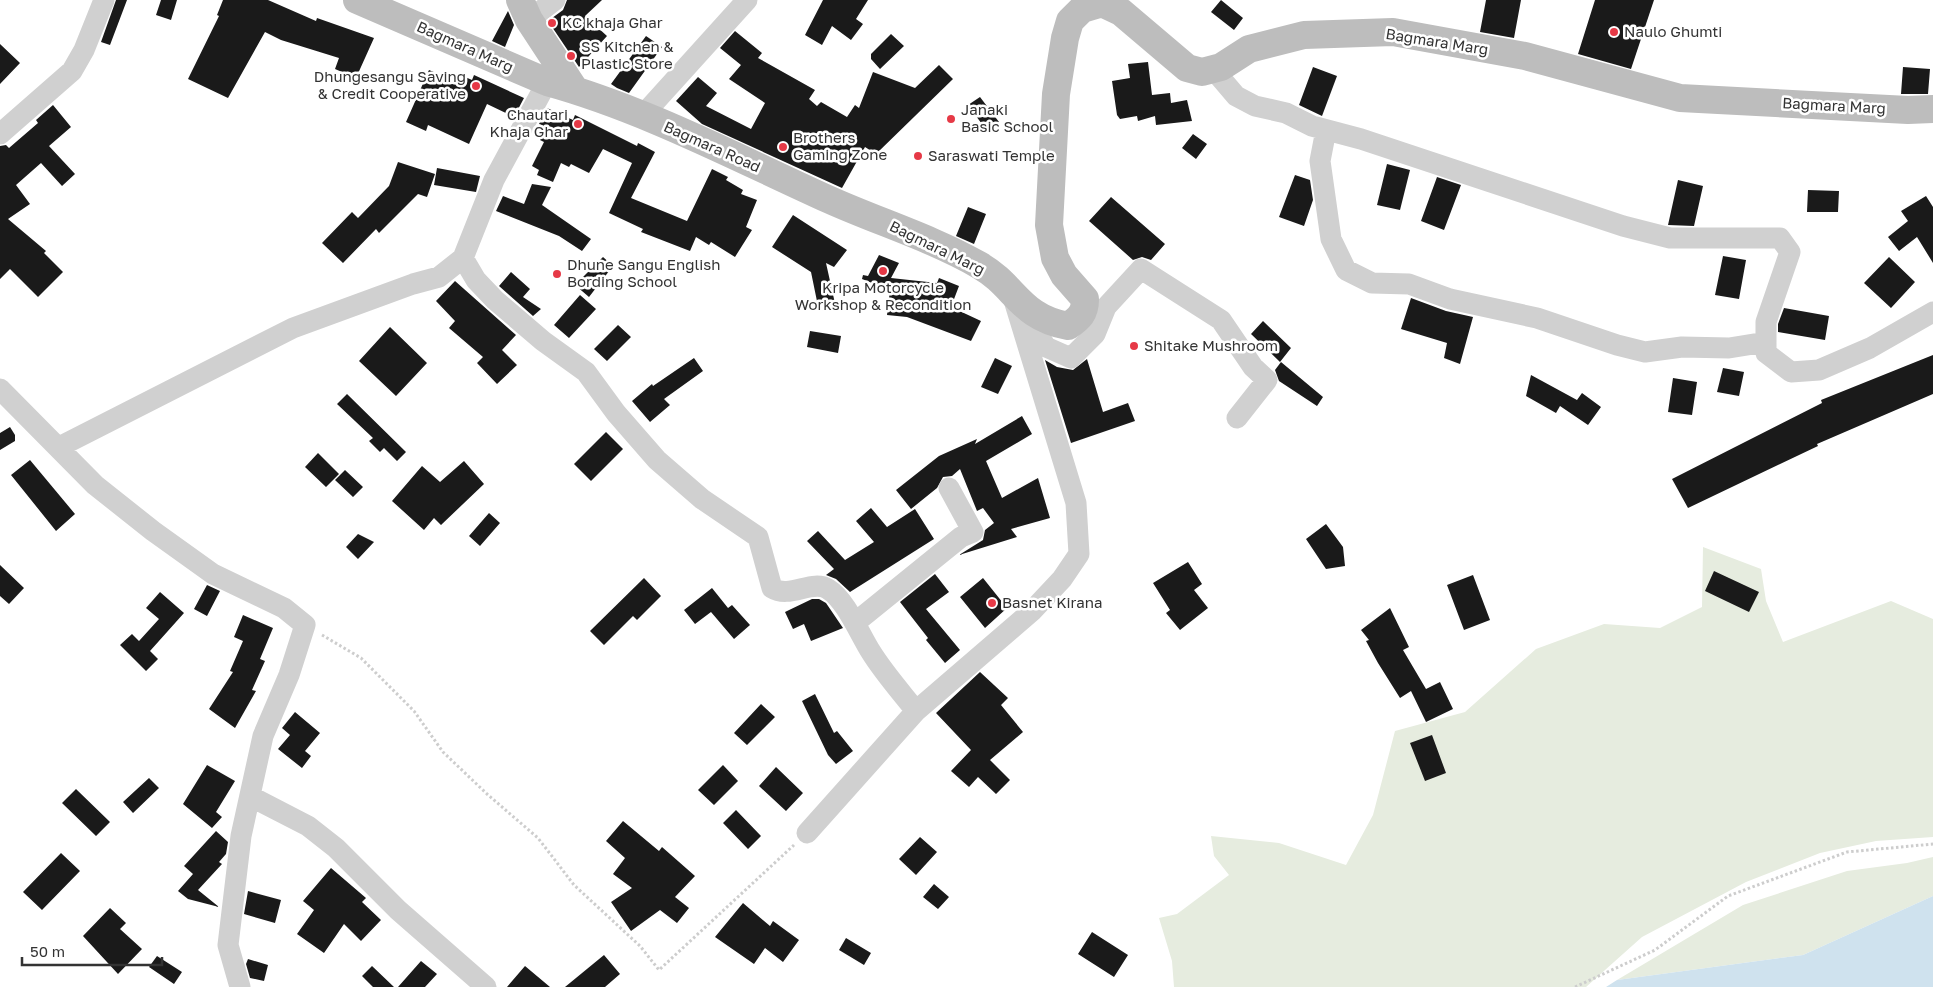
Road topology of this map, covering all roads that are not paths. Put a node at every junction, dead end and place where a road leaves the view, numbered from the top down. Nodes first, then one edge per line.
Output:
1 (104, 0) edge
2 (357, 0) edge
3 (555, 0) edge
4 (747, 0) edge
5 (525, 10) edge
6 (1213, 69) junction
7 (547, 82) junction
8 (575, 90) junction
9 (1933, 109) edge
10 (643, 115) junction
11 (1326, 130) junction
12 (0, 134) edge
13 (847, 208) joint
14 (463, 258) junction
15 (1013, 297) junction
16 (1933, 312) edge
17 (1766, 342) junction
18 (3, 396) edge
19 (1238, 418) dead end
20 (58, 447) junction
21 (949, 488) dead end
22 (856, 622) junction
23 (916, 711) junction
24 (250, 796) junction
25 (807, 833) road end
26 (240, 987) edge
27 (486, 987) edge

1 - 12 street
2 - 7 main road, Bagmara Marg
3 - 5 street
4 - 10 street
5 - 8 main road
6 - 9 main road, Bagmara Marg
6 - 11 street
6 - 15 main road, Bagmara Marg
7 - 8 main road, Bagmara Marg
7 - 14 street
8 - 10 main road, Bagmara Road
10 - 13 main road, Bagmara Road
11 - 17 street
11 - 17 street
13 - 15 main road, Bagmara Marg
14 - 20 street
14 - 22 street
15 - 19 street
15 - 23 street
16 - 17 street
18 - 20 street
20 - 24 street
21 - 22 street
22 - 23 street
23 - 25 street
24 - 26 street
24 - 27 street

